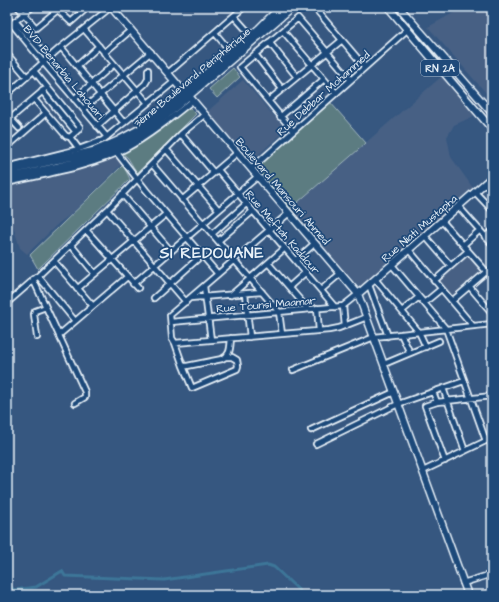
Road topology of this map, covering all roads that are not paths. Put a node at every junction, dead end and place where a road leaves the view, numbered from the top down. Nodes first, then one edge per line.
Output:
1 (18, 7) edge
2 (32, 7) edge
3 (88, 7) edge
4 (111, 7) edge
5 (244, 7) edge
6 (281, 7) edge
7 (285, 7) edge
8 (292, 7) edge
9 (297, 7) edge
10 (314, 7) edge
11 (388, 7) edge
12 (399, 7) edge
13 (60, 8) edge
14 (24, 14) junction
15 (234, 16) junction
16 (7, 18) edge
17 (14, 23) junction
18 (265, 23) junction
19 (84, 29) junction
20 (408, 29) junction
21 (131, 30) junction
22 (283, 30) junction
23 (215, 33) junction
24 (252, 39) junction
25 (342, 40) junction
26 (269, 42) junction
27 (99, 46) junction
28 (61, 47) junction
29 (151, 52) junction
30 (231, 52) junction
31 (328, 52) junction
32 (104, 53) junction
33 (7, 54) edge
34 (255, 54) junction
35 (48, 58) junction
36 (43, 62) junction
37 (114, 64) junction
38 (312, 65) junction
39 (77, 66) junction
40 (365, 67) junction
41 (148, 70) dead end
42 (34, 71) junction
43 (168, 73) junction
44 (123, 75) junction
45 (27, 77) junction
46 (297, 77) junction
47 (324, 79) junction
48 (351, 80) junction
49 (175, 81) junction
50 (92, 83) junction
51 (47, 88) junction
52 (282, 90) junction
53 (42, 91) junction
54 (137, 91) junction
55 (336, 93) junction
56 (7, 94) edge
57 (101, 94) junction
58 (188, 96) junction
59 (34, 99) junction
60 (74, 99) junction
61 (268, 101) junction
62 (148, 103) junction
63 (83, 109) junction
64 (114, 111) junction
65 (46, 113) junction
66 (492, 113) edge
67 (204, 115) junction
68 (280, 116) junction
69 (9, 117) edge
70 (124, 123) junction
71 (98, 126) junction
72 (19, 128) dead end
73 (492, 129) edge
74 (76, 132) junction
75 (293, 132) junction
76 (181, 134) junction
77 (107, 137) junction
78 (70, 138) junction
79 (7, 147) edge
80 (79, 149) junction
81 (166, 149) junction
82 (117, 153) junction
83 (237, 153) junction
84 (152, 164) junction
85 (7, 167) edge
86 (250, 169) junction
87 (7, 171) edge
88 (216, 171) junction
89 (492, 176) edge
90 (257, 177) junction
91 (7, 178) edge
92 (137, 179) junction
93 (7, 183) edge
94 (198, 186) junction
95 (475, 192) junction
96 (238, 193) junction
97 (122, 194) junction
98 (182, 200) junction
99 (247, 203) junction
100 (459, 207) junction
101 (218, 209) junction
102 (107, 210) junction
103 (492, 210) edge
104 (254, 211) junction
105 (289, 213) junction
106 (166, 214) junction
107 (442, 221) junction
108 (202, 223) junction
109 (150, 227) junction
110 (86, 230) junction
111 (270, 230) junction
112 (480, 230) junction
113 (492, 231) edge
114 (212, 234) junction
115 (425, 236) junction
116 (187, 237) junction
117 (486, 237) junction
118 (134, 241) junction
119 (218, 241) junction
120 (315, 243) junction
121 (492, 244) edge
122 (71, 245) junction
123 (463, 245) junction
124 (286, 248) junction
125 (409, 250) junction
126 (171, 251) junction
127 (468, 251) junction
128 (202, 255) junction
129 (112, 259) junction
130 (234, 260) junction
131 (296, 260) junction
132 (54, 261) junction
133 (268, 263) junction
134 (392, 265) junction
135 (154, 266) junction
136 (451, 266) junction
137 (306, 272) junction
138 (486, 272) junction
139 (341, 273) junction
140 (94, 274) junction
141 (218, 274) junction
142 (38, 276) junction
143 (128, 277) junction
144 (250, 278) junction
145 (492, 278) edge
146 (375, 279) junction
147 (34, 280) junction
148 (434, 281) junction
149 (133, 284) junction
150 (170, 284) junction
151 (369, 285) junction
152 (204, 286) junction
153 (470, 286) junction
154 (289, 287) junction
155 (138, 288) dead end
156 (77, 289) junction
157 (441, 289) junction
158 (321, 290) junction
159 (262, 292) junction
160 (245, 294) junction
161 (358, 294) junction
162 (231, 295) junction
163 (206, 297) junction
164 (419, 297) junction
165 (154, 298) dead end
166 (190, 298) junction
167 (452, 301) junction
168 (186, 302) junction
169 (7, 303) edge
170 (424, 303) junction
171 (93, 306) junction
172 (336, 306) junction
173 (343, 306) junction
174 (46, 307) junction
175 (318, 308) junction
176 (308, 309) junction
177 (402, 311) junction
178 (279, 312) junction
179 (492, 313) edge
180 (247, 315) junction
181 (366, 317) junction
182 (208, 319) junction
183 (75, 321) junction
184 (171, 322) junction
185 (492, 324) edge
186 (345, 326) junction
187 (473, 326) junction
188 (446, 328) junction
189 (319, 331) junction
190 (419, 332) junction
191 (282, 334) junction
192 (401, 334) junction
193 (59, 335) junction
194 (388, 336) junction
195 (37, 337) dead end
196 (250, 337) junction
197 (374, 337) junction
198 (231, 338) junction
199 (211, 340) junction
200 (439, 341) dead end
201 (175, 344) junction
202 (426, 346) junction
203 (410, 354) junction
204 (226, 357) junction
205 (384, 364) junction
206 (183, 366) junction
207 (293, 370) dead end
208 (464, 381) junction
209 (443, 388) junction
210 (394, 392) junction
211 (433, 392) junction
212 (492, 396) edge
213 (471, 399) junction
214 (447, 401) junction
215 (438, 402) junction
216 (75, 403) dead end
217 (398, 404) junction
218 (311, 430) dead end
219 (492, 438) edge
220 (486, 441) junction
221 (316, 444) dead end
222 (465, 451) junction
223 (445, 461) junction
224 (423, 472) junction
225 (492, 574) edge
226 (463, 583) junction
227 (468, 595) edge

1 - 14 street
2 - 14 street
3 - 13 street
4 - 19 street
4 - 21 main road, Boulevard Mansouri Ahmed
5 - 15 street
6 - 18 highway, 3ème Boulevard Périphérique
7 - 18 highway
8 - 24 highway, 3ème Boulevard Périphérique
9 - 24 highway
10 - 25 street
11 - 20 main road, RN 2A
12 - 66 main road, RN 2A
13 - 14 street
14 - 17 street
15 - 23 street
15 - 24 street
16 - 17 street, BVD Benarbia Lahouari
17 - 35 street
17 - 36 street, BVD Benarbia Lahouari
18 - 24 highway, 3ème Boulevard Périphérique
19 - 27 street
19 - 28 street
20 - 40 street, Rue Debbar Mohammed
20 - 73 main road, RN 2A
21 - 29 main road, Boulevard Mansouri Ahmed
21 - 32 street
22 - 26 street
22 - 31 street
22 - 38 street
23 - 30 street
23 - 43 street
24 - 30 highway, 3ème Boulevard Périphérique
24 - 58 highway, 3ème Boulevard Périphérique
25 - 31 street
25 - 40 street
26 - 34 street
26 - 46 street
27 - 32 street
27 - 39 street
28 - 35 street
28 - 39 street
29 - 43 main road, Boulevard Mansouri Ahmed
29 - 44 street
30 - 58 highway, 3ème Boulevard Périphérique
31 - 38 street
31 - 48 street
32 - 37 street
33 - 45 street
34 - 52 street
34 - 61 street
35 - 36 street
36 - 42 street
36 - 60 street, BVD Benarbia Lahouari
37 - 44 street
37 - 50 street
38 - 46 street
38 - 47 street
39 - 50 street
40 - 48 street, Rue Debbar Mohammed
41 - 54 street
42 - 45 street
42 - 51 street
43 - 49 main road, Boulevard Mansouri Ahmed
44 - 54 street
44 - 57 street
45 - 56 street
46 - 52 street
47 - 55 street
47 - 68 street
48 - 55 street, Rue Debbar Mohammed
49 - 58 main road, Boulevard Mansouri Ahmed
49 - 62 street
50 - 57 street
50 - 60 street
51 - 53 street
51 - 74 street
52 - 61 street
53 - 59 street
53 - 74 street
54 - 62 street
54 - 64 street
55 - 75 street, Rue Debbar Mohammed
57 - 63 street
57 - 64 street
58 - 67 main road, Boulevard Mansouri Ahmed
58 - 82 street
58 - 87 highway, 3ème Boulevard Périphérique
58 - 91 highway, 3ème Boulevard Périphérique
59 - 65 street
59 - 69 street
60 - 63 street, BVD Benarbia Lahouari
61 - 68 street
62 - 70 street
63 - 71 street, BVD Benarbia Lahouari
64 - 70 street
64 - 71 street
65 - 78 street
65 - 79 street
67 - 76 street
67 - 83 main road, Boulevard Mansouri Ahmed
68 - 75 street
69 - 72 street
70 - 77 street
71 - 77 street, BVD Benarbia Lahouari
74 - 78 street
75 - 86 street, Rue Debbar Mohammed
76 - 81 street
76 - 88 street, Rue Meftah Kaddour
77 - 80 street
78 - 80 street
80 - 85 street
81 - 84 street
81 - 94 street
82 - 92 street
82 - 93 street
83 - 86 main road, Boulevard Mansouri Ahmed
83 - 88 street
84 - 92 street
84 - 98 street
86 - 90 main road, Boulevard Mansouri Ahmed
88 - 94 street
88 - 96 street, Rue Meftah Kaddour
89 - 95 main road, Rue Niati Mustapha
90 - 96 street
90 - 105 main road, Boulevard Mansouri Ahmed
92 - 97 street
92 - 106 street
94 - 98 street
94 - 101 street
95 - 100 main road, Rue Niati Mustapha
95 - 103 street
96 - 99 street, Rue Meftah Kaddour
96 - 101 street
97 - 102 street
97 - 109 street
98 - 108 street
99 - 104 street, Rue Meftah Kaddour
99 - 114 street
100 - 107 main road, Rue Niati Mustapha
100 - 112 street
101 - 108 street
102 - 110 street
102 - 118 street
104 - 111 street, Rue Meftah Kaddour
104 - 119 street
105 - 111 street
105 - 120 main road, Boulevard Mansouri Ahmed
106 - 109 street
106 - 116 street
107 - 115 main road, Rue Niati Mustapha
107 - 123 street
108 - 114 street
108 - 116 street
109 - 118 street
109 - 126 street
110 - 122 street
110 - 129 street
111 - 124 street, Rue Meftah Kaddour
111 - 130 street
112 - 117 street
112 - 123 street
113 - 117 street
114 - 119 street
115 - 125 main road, Rue Niati Mustapha
115 - 136 street
116 - 126 street
116 - 128 street
117 - 121 street
118 - 129 street
118 - 135 street
119 - 130 street
120 - 131 street
120 - 139 main road, Boulevard Mansouri Ahmed
122 - 132 street
122 - 140 street
123 - 127 street
124 - 131 street, Rue Meftah Kaddour
124 - 133 street
125 - 134 main road, Rue Niati Mustapha
125 - 148 street
126 - 135 street
127 - 136 street
127 - 138 street
128 - 141 street
128 - 150 street
129 - 140 street
129 - 143 street
130 - 141 street
130 - 144 street
131 - 137 street, Rue Meftah Kaddour
132 - 142 street
132 - 156 street
133 - 144 street
133 - 154 street
134 - 146 main road, Rue Niati Mustapha
134 - 164 street
135 - 149 street
135 - 150 street
136 - 148 street
137 - 154 street
137 - 158 street, Rue Meftah Kaddour
138 - 145 street
138 - 153 street
139 - 158 street
139 - 161 main road, Boulevard Mansouri Ahmed
140 - 156 street
141 - 152 street
142 - 147 street
142 - 183 street
143 - 149 street
143 - 171 street
144 - 159 street
144 - 162 street
146 - 151 main road, Rue Niati Mustapha
146 - 177 street
147 - 169 street
147 - 174 street
148 - 157 street
149 - 155 street
150 - 165 street
150 - 168 street
151 - 161 main road, Rue Niati Mustapha
151 - 194 street
152 - 163 street
152 - 166 street
153 - 167 street
153 - 179 street
154 - 176 street
156 - 171 street
157 - 167 street
157 - 170 street
158 - 172 street, Rue Meftah Kaddour
159 - 160 street
159 - 178 street
160 - 162 street
160 - 180 street
161 - 173 street
161 - 181 main road, Boulevard Mansouri Ahmed
162 - 163 street
163 - 166 street
163 - 182 street
164 - 170 street
164 - 177 street
166 - 168 street
167 - 187 street
168 - 184 street
170 - 188 street
171 - 183 street
172 - 173 street, Rue Tounsi Maamar
172 - 175 street, Rue Tounsi Maamar
173 - 186 street
174 - 193 street
174 - 195 street
175 - 176 street, Rue Tounsi Maamar
175 - 189 street
176 - 178 street, Rue Tounsi Maamar
177 - 190 street
178 - 180 street, Rue Tounsi Maamar
178 - 191 street
180 - 182 street, Rue Tounsi Maamar
180 - 196 street
181 - 186 street
181 - 197 main road, Boulevard Mansouri Ahmed
182 - 184 street, Rue Tounsi Maamar
182 - 199 street
183 - 193 street
184 - 201 street
185 - 187 street
186 - 189 street
187 - 188 street
188 - 190 street
188 - 208 street
189 - 191 street
190 - 192 street
190 - 202 street
191 - 196 street
192 - 194 street
192 - 203 street
193 - 216 street
194 - 197 street
196 - 198 street
197 - 205 main road, Boulevard Mansouri Ahmed
197 - 207 street
198 - 199 street
198 - 204 street
199 - 201 street
200 - 202 street
201 - 206 street
202 - 203 street
203 - 205 street
204 - 206 street
204 - 206 street
205 - 210 main road, Boulevard Mansouri Ahmed
208 - 209 street
208 - 213 street
209 - 211 street
209 - 214 street
210 - 217 main road, Boulevard Mansouri Ahmed
210 - 218 street
211 - 215 street
211 - 217 street
212 - 213 street
213 - 214 street
213 - 220 street
214 - 215 street
214 - 222 street
215 - 223 street
217 - 221 street
217 - 224 main road, Boulevard Mansouri Ahmed
219 - 220 street
220 - 222 street
222 - 223 street
223 - 224 street
224 - 226 main road, Boulevard Mansouri Ahmed
225 - 226 street
226 - 227 main road, Boulevard Mansouri Ahmed

